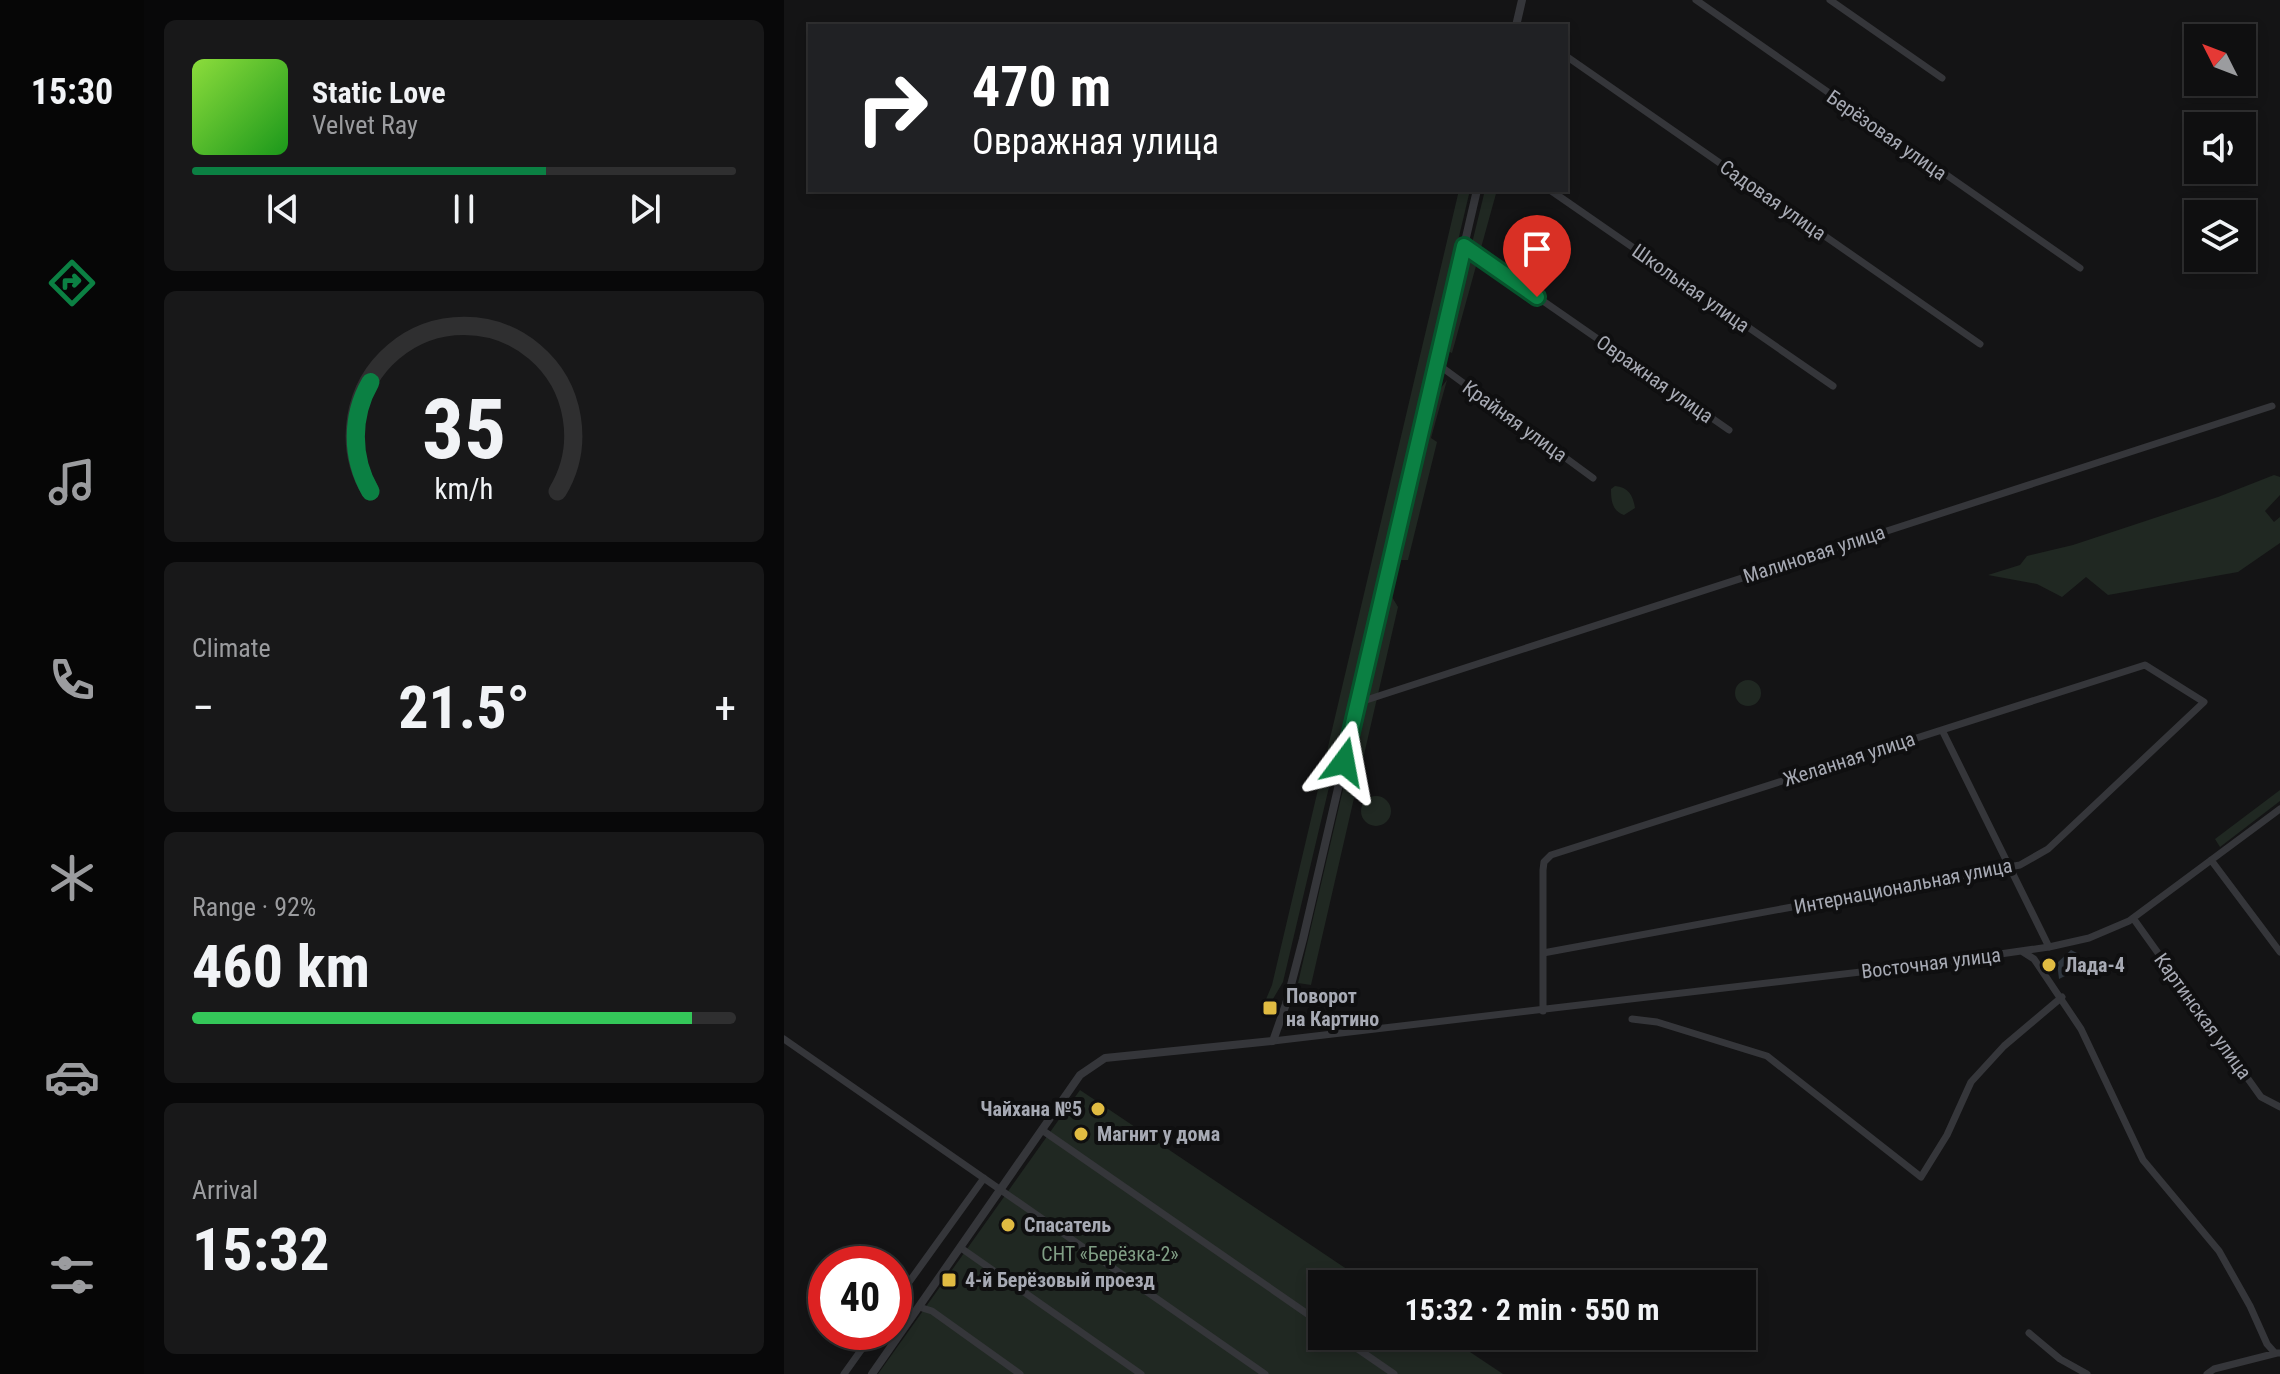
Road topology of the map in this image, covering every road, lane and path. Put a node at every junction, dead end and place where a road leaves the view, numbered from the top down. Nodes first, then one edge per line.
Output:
1 (1522, 0) edge
2 (1696, 0) edge
3 (1830, 0) edge
4 (1516, 24) edge
5 (1568, 57) edge
6 (1942, 78) dead end
7 (1477, 192) edge
8 (1553, 192) edge
9 (1464, 246) junction
10 (2080, 268) dead end
11 (1980, 344) dead end
12 (1436, 363) junction
13 (1833, 386) dead end
14 (2272, 406) dead end
15 (1729, 430) dead end
16 (1593, 478) dead end
17 (2204, 702) joint
18 (1357, 703) junction
19 (1942, 730) junction
20 (2280, 809) edge
21 (2211, 860) junction
22 (2010, 866) junction
23 (2133, 918) junction
24 (2049, 947) junction
25 (2023, 952) junction
26 (2280, 952) edge
27 (1543, 953) junction
28 (2062, 997) junction
29 (1543, 1011) junction
30 (1632, 1019) dead end
31 (784, 1039) edge
32 (1273, 1041) junction
33 (2280, 1107) edge
34 (1042, 1130) junction
35 (984, 1178) junction
36 (1000, 1190) junction
37 (961, 1248) junction
38 (912, 1278) edge
39 (919, 1307) junction
40 (1308, 1314) edge
41 (2029, 1333) dead end
42 (861, 1350) edge
43 (1359, 1350) edge
44 (2278, 1353) edge
45 (875, 1373) edge
46 (844, 1374) edge
47 (1020, 1374) edge
48 (1141, 1374) edge
49 (1265, 1374) edge
50 (1394, 1374) edge
51 (2087, 1374) edge
52 (2207, 1374) edge

1 - 4 street
2 - 10 street, Берёзовая улица
3 - 6 street
5 - 11 street, Садовая улица
7 - 9 street
8 - 13 street, Школьная улица
9 - 12 street
9 - 15 street, Овражная улица
12 - 16 street, Крайняя улица
12 - 18 street
14 - 18 street, Малиновая улица
17 - 19 street, Желанная улица
17 - 22 street, Интернациональная улица
18 - 32 street
19 - 22 street
19 - 27 street, Желанная улица
20 - 21 street, Восточная улица
21 - 23 street, Восточная улица
21 - 26 street
22 - 24 street
22 - 27 street, Интернациональная улица
23 - 24 street, Восточная улица
23 - 33 street, Картинская улица
24 - 25 street, Восточная улица
25 - 28 street
25 - 29 street, Восточная улица
27 - 29 street
28 - 30 street
28 - 44 street
29 - 32 street, Восточная улица
31 - 35 street
32 - 34 street
34 - 36 street
34 - 40 street
35 - 36 street
35 - 38 street
36 - 37 street
36 - 49 street
37 - 39 street
37 - 48 street
39 - 45 street
39 - 47 street
41 - 51 street
42 - 46 street
43 - 50 street
44 - 52 street

